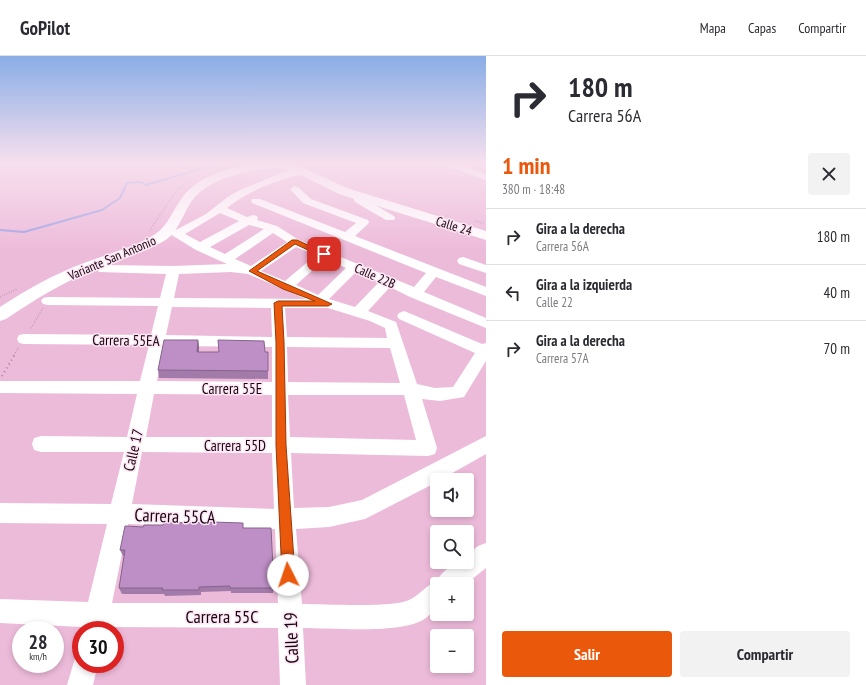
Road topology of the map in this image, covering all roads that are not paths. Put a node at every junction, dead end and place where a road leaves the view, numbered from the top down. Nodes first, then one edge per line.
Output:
1 (181, 192) edge
2 (193, 192) edge
3 (243, 192) edge
4 (299, 192) edge
5 (350, 192) edge
6 (365, 192) edge
7 (357, 195) junction
8 (256, 201) dead end
9 (272, 208) junction
10 (220, 209) junction
11 (390, 218) dead end
12 (247, 221) junction
13 (307, 221) junction
14 (273, 228) junction
15 (486, 230) edge
16 (486, 236) edge
17 (347, 237) junction
18 (291, 238) junction
19 (200, 247) junction
20 (324, 254) junction
21 (226, 259) junction
22 (464, 261) dead end
23 (355, 267) junction
24 (103, 269) dead end
25 (486, 269) edge
26 (173, 270) junction
27 (252, 271) junction
28 (434, 271) junction
29 (388, 281) junction
30 (486, 292) edge
31 (282, 295) junction
32 (418, 295) junction
33 (48, 300) dead end
34 (0, 302) edge
35 (166, 302) junction
36 (324, 302) junction
37 (359, 312) junction
38 (0, 315) edge
39 (398, 320) junction
40 (486, 323) edge
41 (24, 339) dead end
42 (159, 340) junction
43 (280, 342) junction
44 (396, 343) junction
45 (485, 350) edge
46 (0, 387) edge
47 (148, 388) junction
48 (280, 388) junction
49 (412, 389) junction
50 (41, 444) dead end
51 (134, 444) junction
52 (281, 445) junction
53 (484, 449) edge
54 (0, 513) edge
55 (118, 514) junction
56 (284, 519) junction
57 (486, 554) edge
58 (457, 577) edge
59 (430, 598) edge
60 (0, 611) edge
61 (291, 617) junction
62 (79, 621) edge
63 (95, 621) edge
64 (124, 622) edge
65 (83, 673) edge
66 (80, 685) edge
67 (293, 685) edge

1 - 34 main road, Variante San Antonio
2 - 38 main road, Variante San Antonio
3 - 10 street
4 - 17 street
5 - 7 main road, Calle 24
6 - 15 main road, Calle 24
7 - 11 street
7 - 16 main road, Calle 24
8 - 9 street
9 - 12 street
9 - 13 street
10 - 12 street, Calle 22B
10 - 19 street
12 - 14 street, Calle 22B
12 - 19 street
13 - 17 street
13 - 18 street
14 - 18 street, Calle 22B
14 - 21 street
17 - 28 street
18 - 20 street, Calle 22B
18 - 27 street
19 - 21 street
20 - 23 street, Calle 22B
20 - 31 street
21 - 27 street
22 - 25 street
23 - 29 street, Calle 22B
23 - 36 street
24 - 26 street
26 - 27 street
26 - 35 street, Calle 17
27 - 31 street
28 - 30 street
28 - 32 street
29 - 32 street, Calle 22B
29 - 37 street
31 - 35 street
31 - 36 street
31 - 43 street, Calle 19
32 - 39 street
32 - 40 street, Calle 22B
33 - 35 street
35 - 42 street, Calle 17
36 - 37 street
37 - 39 street
39 - 44 street
39 - 45 street
41 - 42 street, Carrera 55EA
42 - 43 street, Carrera 55EA
42 - 47 street, Calle 17
43 - 44 street, Carrera 55EA
43 - 48 street, Calle 19
44 - 49 street
45 - 49 street, Carrera 55E
46 - 47 street, Carrera 55E
47 - 48 street, Carrera 55E
47 - 51 street, Calle 17
48 - 49 street, Carrera 55E
48 - 52 street, Calle 19
49 - 52 street, Carrera 55D
50 - 51 street, Carrera 55D
51 - 52 street, Carrera 55D
51 - 55 street, Calle 17
52 - 56 street, Calle 19
53 - 56 street, Carrera 55CA
54 - 55 street, Carrera 55CA
55 - 56 street, Carrera 55CA
55 - 63 street, Calle 17
56 - 61 street, Calle 19
57 - 58 street
59 - 61 street, Carrera 55C
60 - 62 street, Carrera 55C
61 - 64 street, Carrera 55C
61 - 67 street, Calle 19
65 - 66 street

